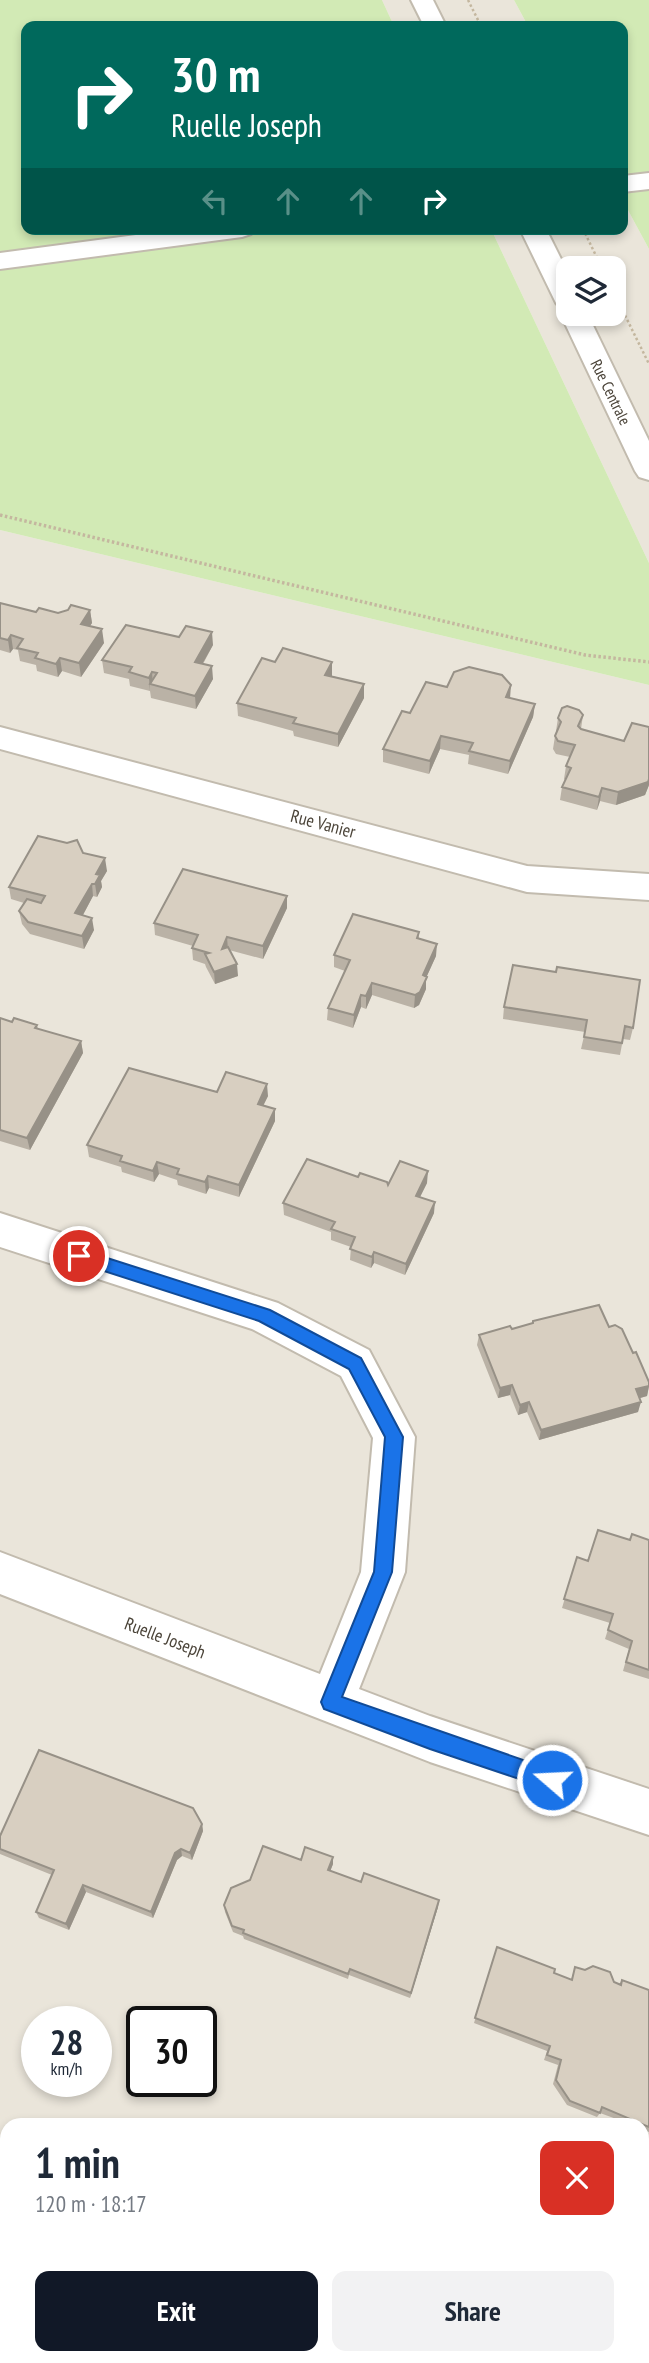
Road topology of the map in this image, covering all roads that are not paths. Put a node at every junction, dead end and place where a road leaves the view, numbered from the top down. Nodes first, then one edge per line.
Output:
1 (422, 0) edge
2 (432, 21) edge
3 (649, 181) edge
4 (628, 183) edge
5 (197, 235) edge
6 (536, 235) edge
7 (0, 261) edge
8 (556, 276) edge
9 (579, 326) edge
10 (649, 471) edge
11 (0, 738) edge
12 (649, 887) edge
13 (0, 1230) edge
14 (0, 1573) edge
15 (331, 1702) junction
16 (649, 1812) edge

1 - 2 street
3 - 4 street
5 - 7 street
6 - 8 street
9 - 10 street, Rue Centrale
11 - 12 street, Rue Vanier
13 - 15 street
14 - 15 street, Ruelle Joseph
15 - 16 street, Ruelle Joseph

